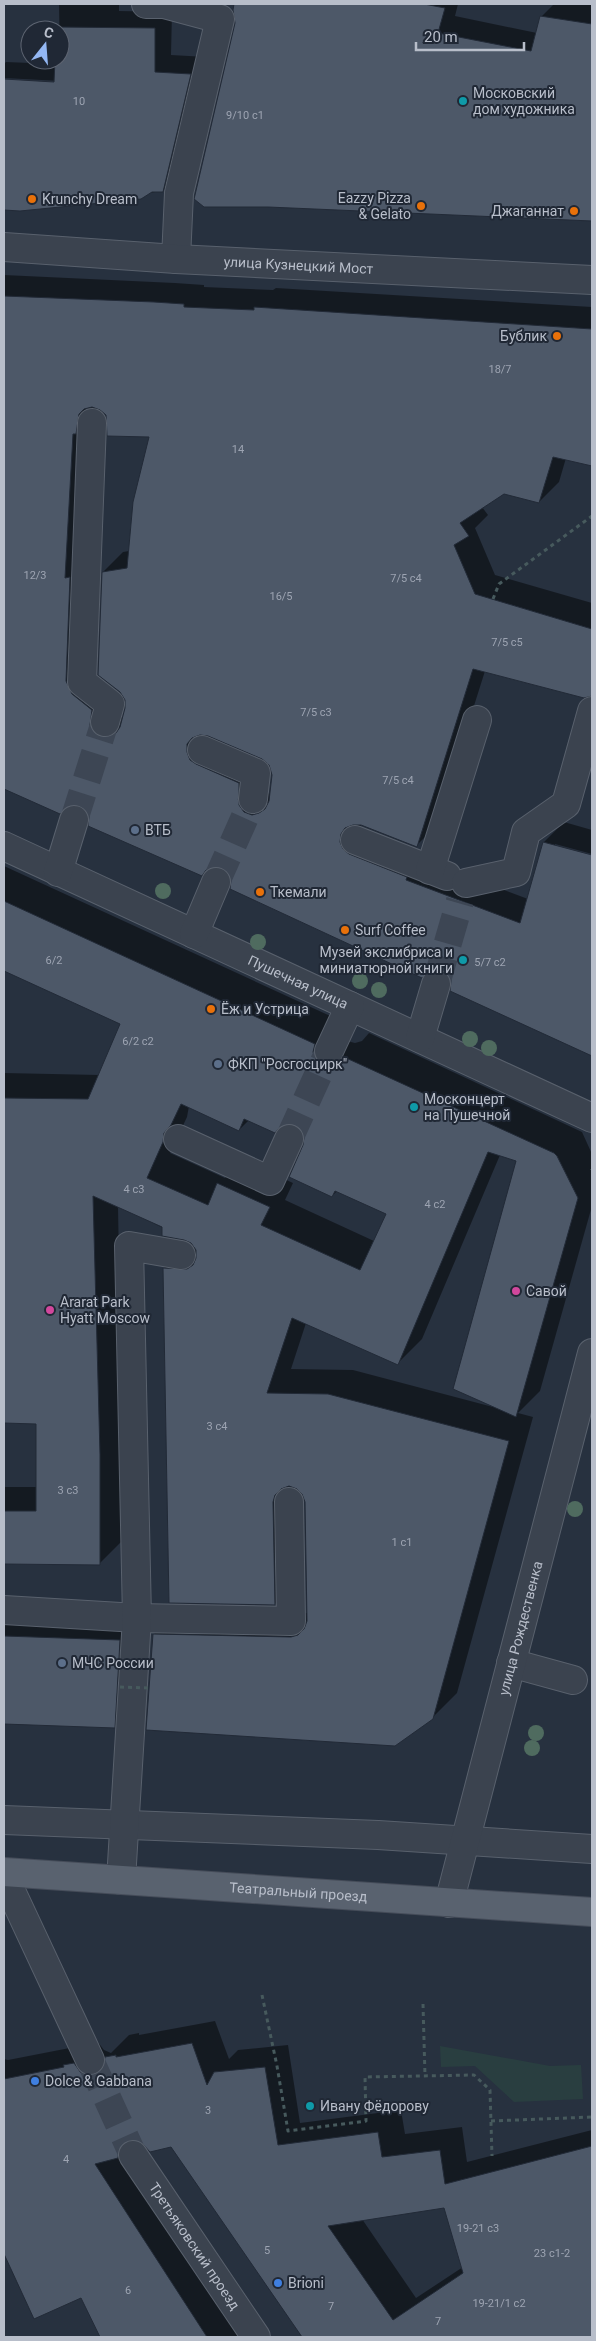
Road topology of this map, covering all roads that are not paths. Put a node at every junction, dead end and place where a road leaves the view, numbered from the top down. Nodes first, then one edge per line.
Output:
1 (146, 4) edge
2 (4, 248) edge
3 (176, 259) junction
4 (592, 280) edge
5 (92, 423) dead end
6 (592, 711) edge
7 (477, 720) dead end
8 (104, 722) tunnel mouth
9 (202, 750) dead end
10 (253, 799) tunnel mouth
11 (74, 820) tunnel mouth
12 (355, 840) dead end
13 (4, 846) edge
14 (430, 870) junction
15 (58, 872) junction
16 (216, 882) tunnel mouth
17 (194, 934) junction
18 (436, 984) tunnel mouth
19 (350, 1006) junction
20 (420, 1038) junction
21 (330, 1051) tunnel mouth
22 (592, 1118) edge
23 (178, 1139) dead end
24 (289, 1140) tunnel mouth
25 (181, 1254) dead end
26 (592, 1353) edge
27 (289, 1502) dead end
28 (4, 1610) edge
29 (137, 1618) junction
30 (511, 1663) junction
31 (573, 1680) dead end
32 (4, 1820) edge
33 (125, 1825) junction
34 (466, 1840) junction
35 (592, 1848) edge
36 (4, 1872) edge
37 (4, 1876) edge
38 (121, 1880) junction
39 (449, 1904) junction
40 (592, 1912) edge
41 (90, 2060) tunnel mouth
42 (133, 2155) tunnel mouth
43 (256, 2337) edge

1 - 3 street
2 - 3 street, улица Кузнецкий Мост
3 - 4 street, улица Кузнецкий Мост
5 - 8 street
6 - 14 street
7 - 14 street
9 - 10 street
11 - 15 street
12 - 14 street
13 - 15 street, Пушечная улица
15 - 17 street, Пушечная улица
16 - 17 street
17 - 19 street, Пушечная улица
18 - 20 street
19 - 20 street, Пушечная улица
19 - 21 street
20 - 22 street, Пушечная улица
23 - 24 street
25 - 29 street
26 - 30 street, улица Рождественка
27 - 29 street
28 - 29 street
29 - 33 street
30 - 31 street
30 - 34 street, улица Рождественка
32 - 33 street
33 - 34 street
33 - 38 street
34 - 35 street
34 - 39 street, улица Рождественка
36 - 38 main road, Театральный проезд
37 - 41 street
38 - 39 main road, Театральный проезд
39 - 40 main road, Театральный проезд
42 - 43 street, Третьяковский проезд

